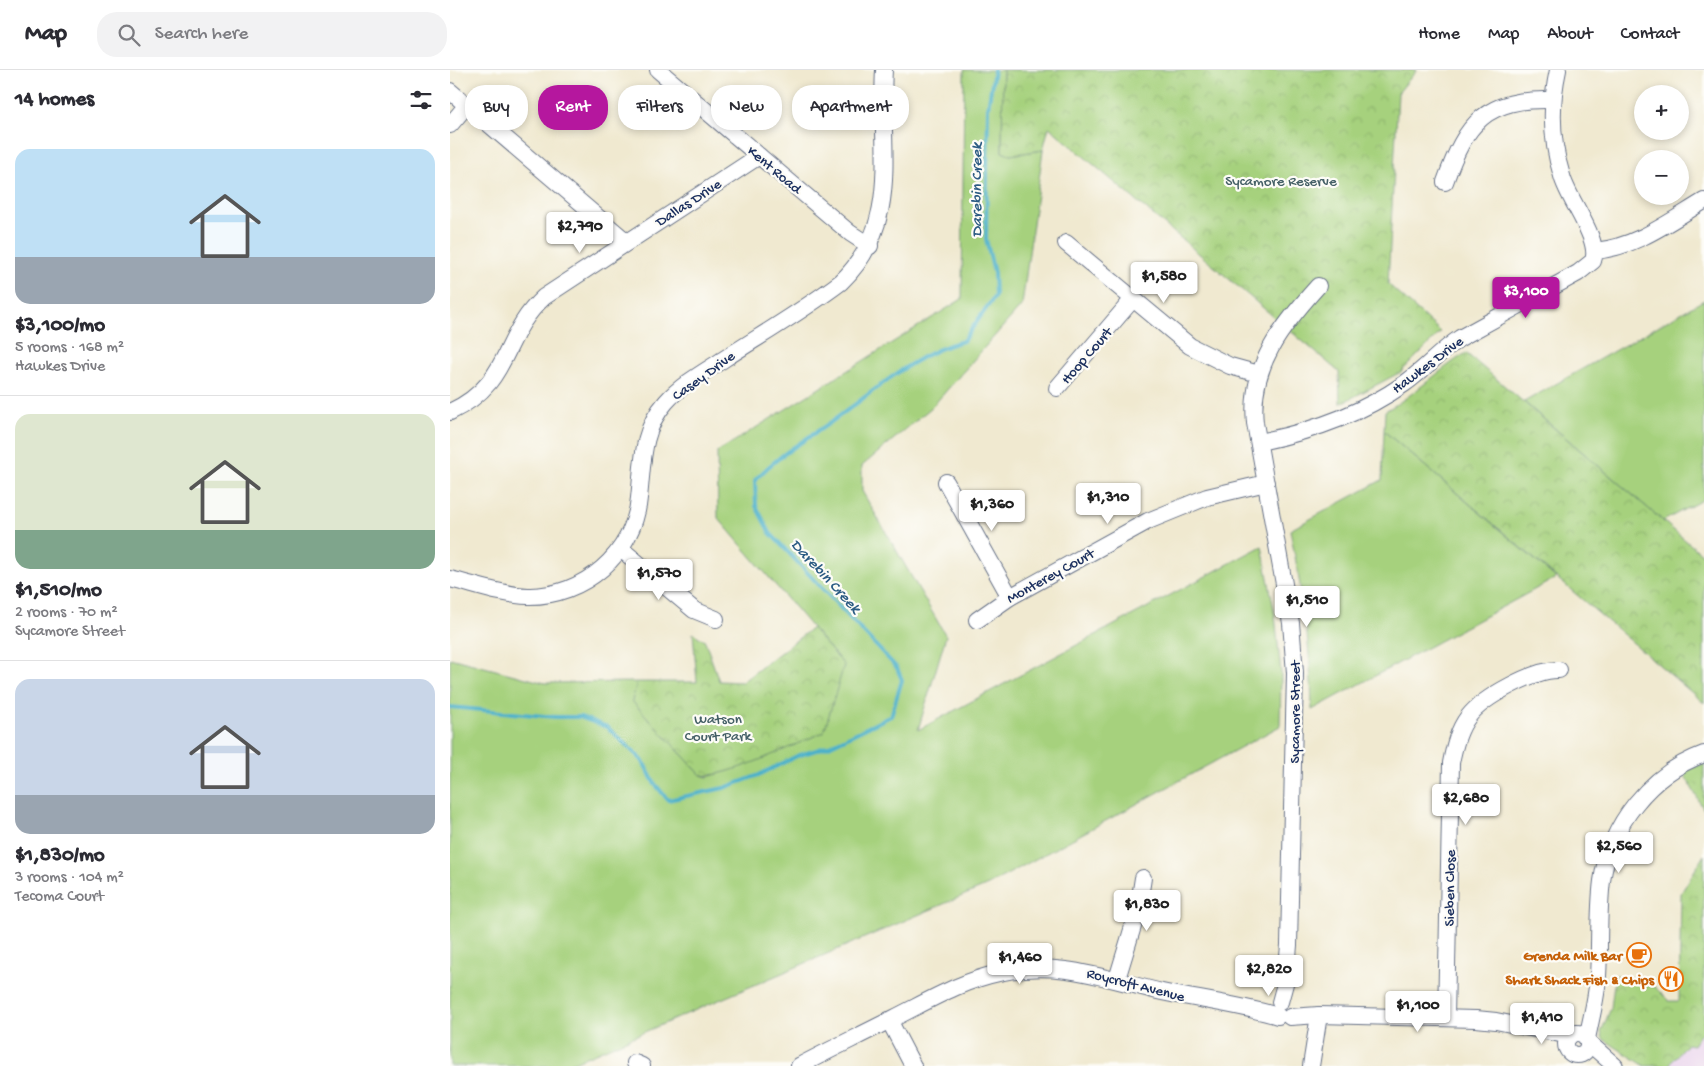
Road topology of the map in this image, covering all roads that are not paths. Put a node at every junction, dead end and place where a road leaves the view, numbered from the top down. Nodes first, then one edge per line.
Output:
1 (658, 70) edge
2 (884, 70) edge
3 (1558, 70) edge
4 (450, 91) edge
5 (1553, 100) junction
6 (465, 104) edge
7 (465, 106) edge
8 (450, 125) edge
9 (495, 130) edge
10 (759, 156) junction
11 (1445, 182) dead end
12 (1704, 202) edge
13 (627, 242) junction
14 (1066, 243) dead end
15 (870, 246) junction
16 (1595, 251) junction
17 (1318, 286) dead end
18 (1134, 299) junction
19 (1259, 374) junction
20 (1057, 388) dead end
21 (450, 412) edge
22 (1259, 442) junction
23 (946, 482) dead end
24 (1266, 483) junction
25 (621, 549) junction
26 (450, 578) edge
27 (1010, 597) junction
28 (716, 619) dead end
29 (977, 620) dead end
30 (1560, 670) dead end
31 (1704, 754) edge
32 (1143, 878) dead end
33 (1117, 980) junction
34 (1285, 1008) junction
35 (1319, 1015) junction
36 (1446, 1018) junction
37 (889, 1020) junction
38 (1579, 1043) junction
39 (1611, 1064) edge
40 (799, 1066) edge
41 (913, 1066) edge
42 (1311, 1066) edge

1 - 10 street, Kent Road
2 - 15 street, Casey Drive
3 - 5 street
4 - 6 street
5 - 11 street
5 - 16 street
7 - 8 street
9 - 13 street
10 - 13 street, Dallas Drive
10 - 15 street, Kent Road
12 - 16 street
13 - 21 street, Dallas Drive
14 - 18 street
15 - 25 street, Casey Drive
16 - 22 street, Hawkes Drive
17 - 19 street, Sycamore Street
18 - 19 street
18 - 20 street, Hoop Court
19 - 22 street, Sycamore Street
22 - 24 street, Sycamore Street
23 - 27 street
24 - 27 street, Monterey Court
24 - 34 street, Sycamore Street
25 - 26 street, Casey Drive
25 - 28 street
27 - 29 street, Monterey Court
30 - 36 street, Sieben Close
31 - 38 street
32 - 33 street
33 - 34 street, Roycroft Avenue
33 - 37 street, Roycroft Avenue
34 - 35 street, Roycroft Avenue
35 - 36 street, Roycroft Avenue
35 - 42 street
36 - 38 street, Roycroft Avenue
37 - 40 street, Roycroft Avenue
37 - 41 street
38 - 39 street, Roycroft Avenue

